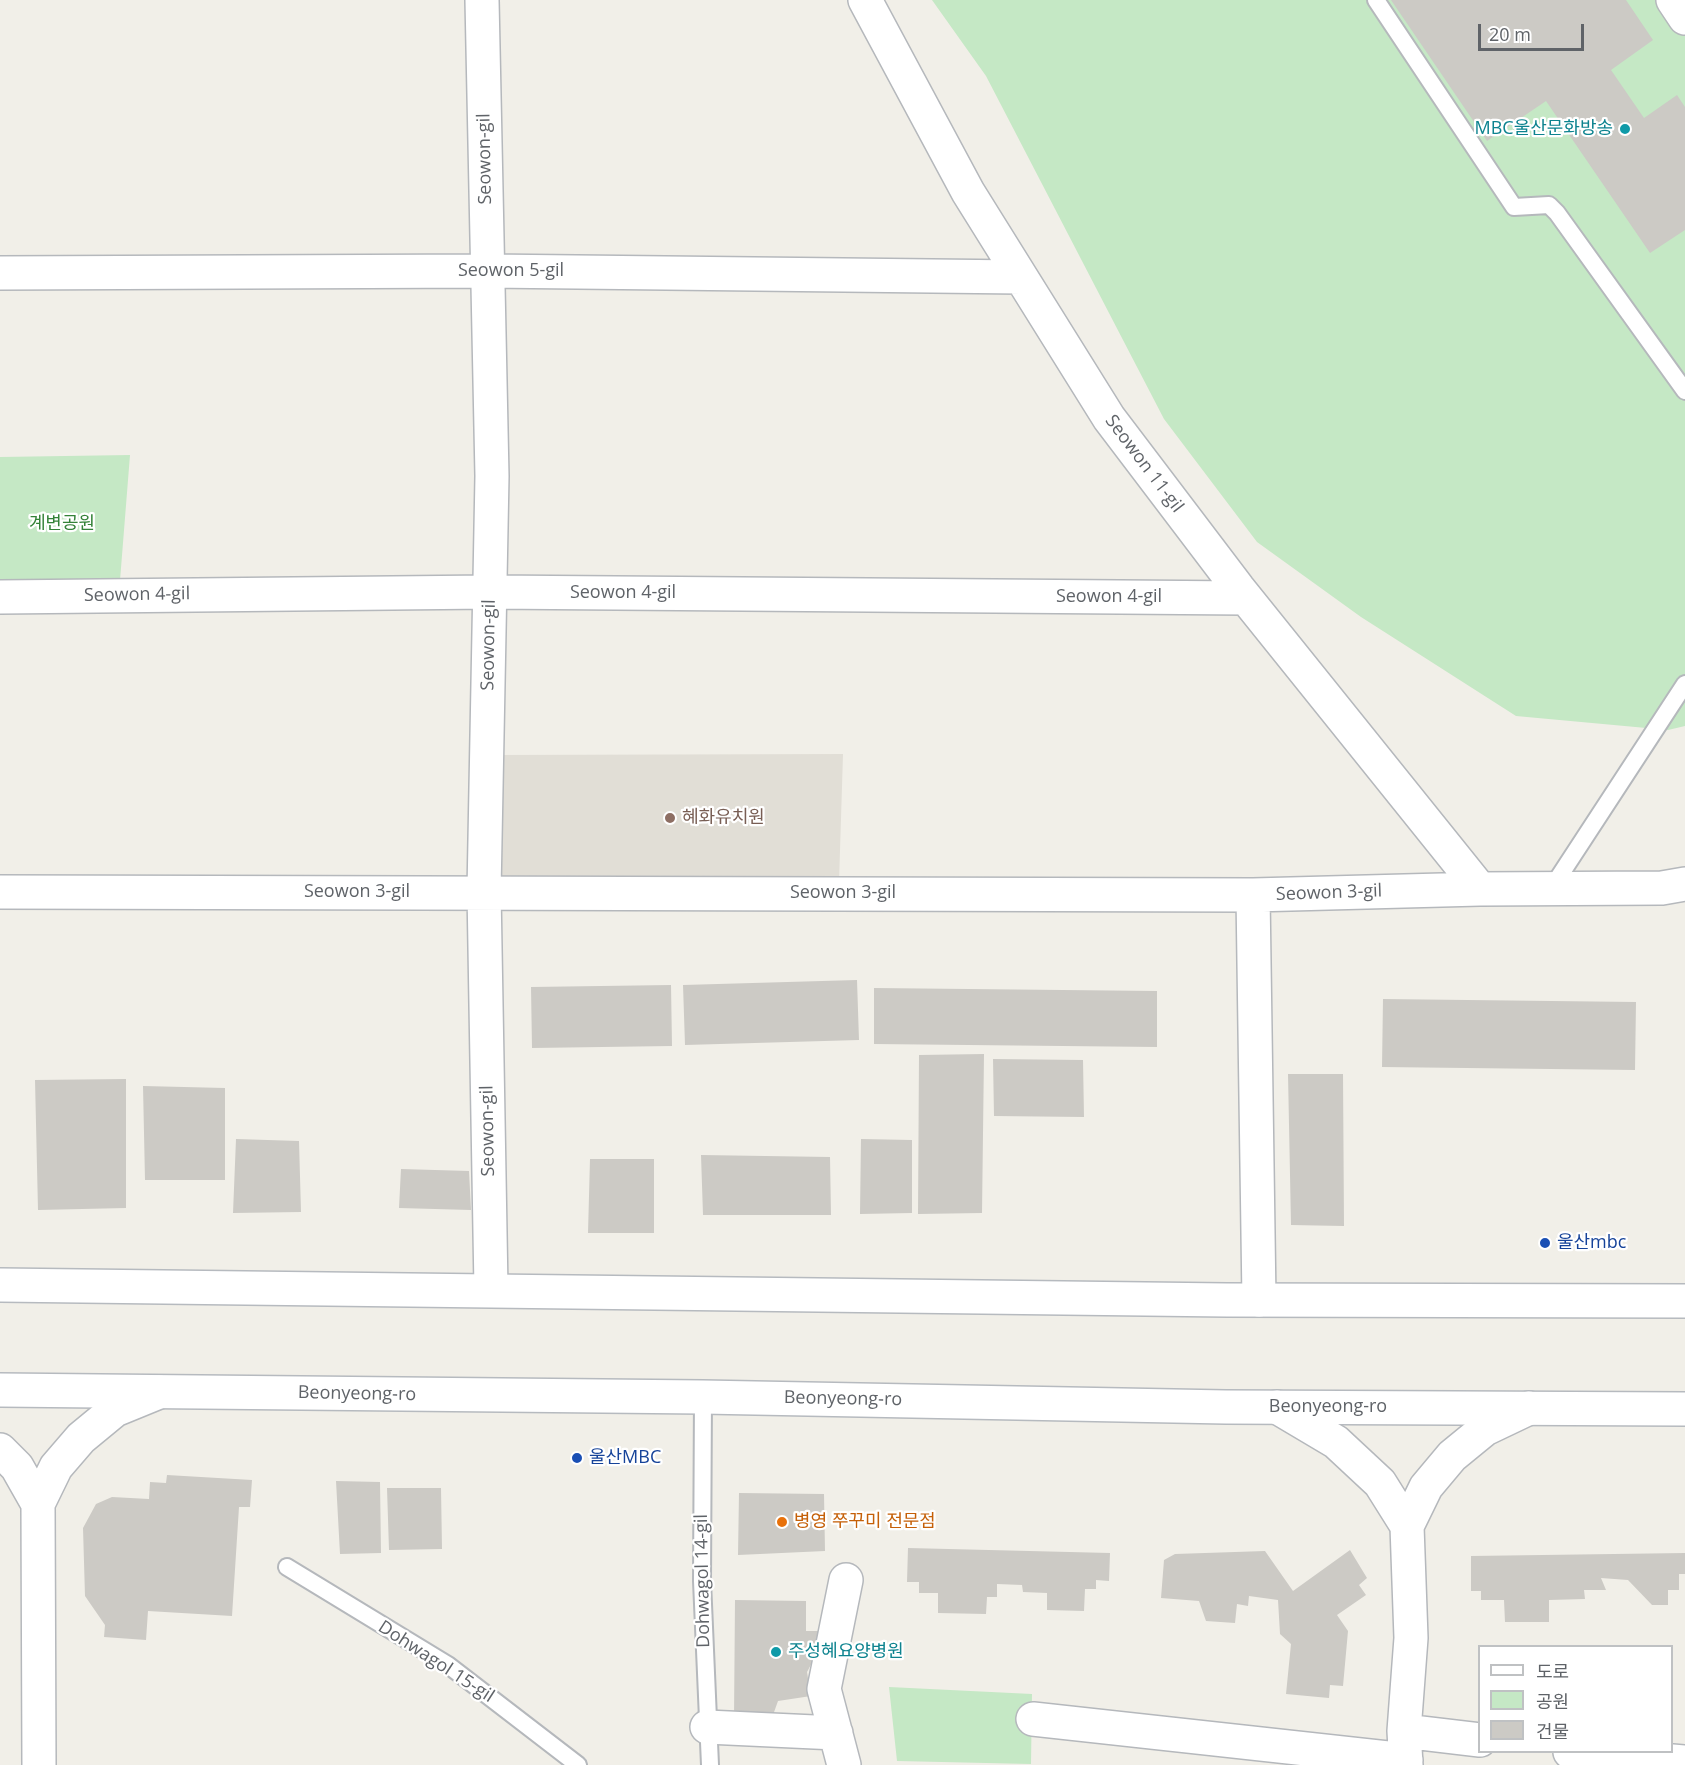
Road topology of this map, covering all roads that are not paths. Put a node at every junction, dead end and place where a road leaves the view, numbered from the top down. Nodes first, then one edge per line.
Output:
1 (482, 0) edge
2 (865, 0) edge
3 (1377, 0) edge
4 (1673, 0) edge
5 (1685, 18) edge
6 (488, 271) junction
7 (0, 273) edge
8 (1021, 276) junction
9 (1685, 391) edge
10 (490, 592) junction
11 (0, 597) edge
12 (1246, 598) junction
13 (1685, 684) edge
14 (1685, 884) edge
15 (1480, 889) junction
16 (1551, 889) junction
17 (484, 891) junction
18 (0, 892) edge
19 (1253, 895) junction
20 (0, 1285) edge
21 (491, 1289) junction
22 (1259, 1300) junction
23 (1685, 1301) edge
24 (0, 1390) edge
25 (159, 1392) junction
26 (703, 1397) junction
27 (1277, 1407) junction
28 (1529, 1408) junction
29 (1685, 1409) edge
30 (0, 1450) edge
31 (38, 1504) junction
32 (1407, 1526) junction
33 (287, 1567) dead end
34 (846, 1581) dead end
35 (1033, 1719) dead end
36 (707, 1727) junction
37 (836, 1733) junction
38 (1478, 1740) edge
39 (1405, 1752) edge
40 (1582, 1753) edge
41 (1685, 1762) edge
42 (39, 1765) edge
43 (578, 1765) edge
44 (710, 1765) edge
45 (844, 1765) edge

1 - 6 street, Seowon-gil
2 - 8 street, Seowon 11-gil
3 - 9 lane
4 - 5 street
6 - 7 street, Seowon 5-gil
6 - 8 street, Seowon 5-gil
6 - 10 street, Seowon-gil
8 - 12 street, Seowon 11-gil
10 - 11 street, Seowon 4-gil
10 - 12 street, Seowon 4-gil
10 - 17 street, Seowon-gil
12 - 15 street, Seowon 11-gil
13 - 16 lane
14 - 16 street, Seowon 3-gil
15 - 16 street, Seowon 3-gil
15 - 19 street, Seowon 3-gil
17 - 18 street, Seowon 3-gil
17 - 19 street, Seowon 3-gil
17 - 21 street, Seowon-gil
19 - 22 street
20 - 21 street
21 - 22 street
22 - 23 street
24 - 25 street, Beonyeong-ro
25 - 26 street, Beonyeong-ro
25 - 31 street
26 - 27 street, Beonyeong-ro
26 - 36 lane, Dohwagol 14-gil
27 - 28 street, Beonyeong-ro
27 - 32 street
28 - 29 street, Beonyeong-ro
28 - 32 street
30 - 31 street
31 - 42 street
32 - 39 street
33 - 43 lane, Dohwagol 15-gil
34 - 37 street
35 - 39 street
36 - 37 street
36 - 44 lane, Dohwagol 14-gil
37 - 45 street
38 - 39 street
40 - 41 street

